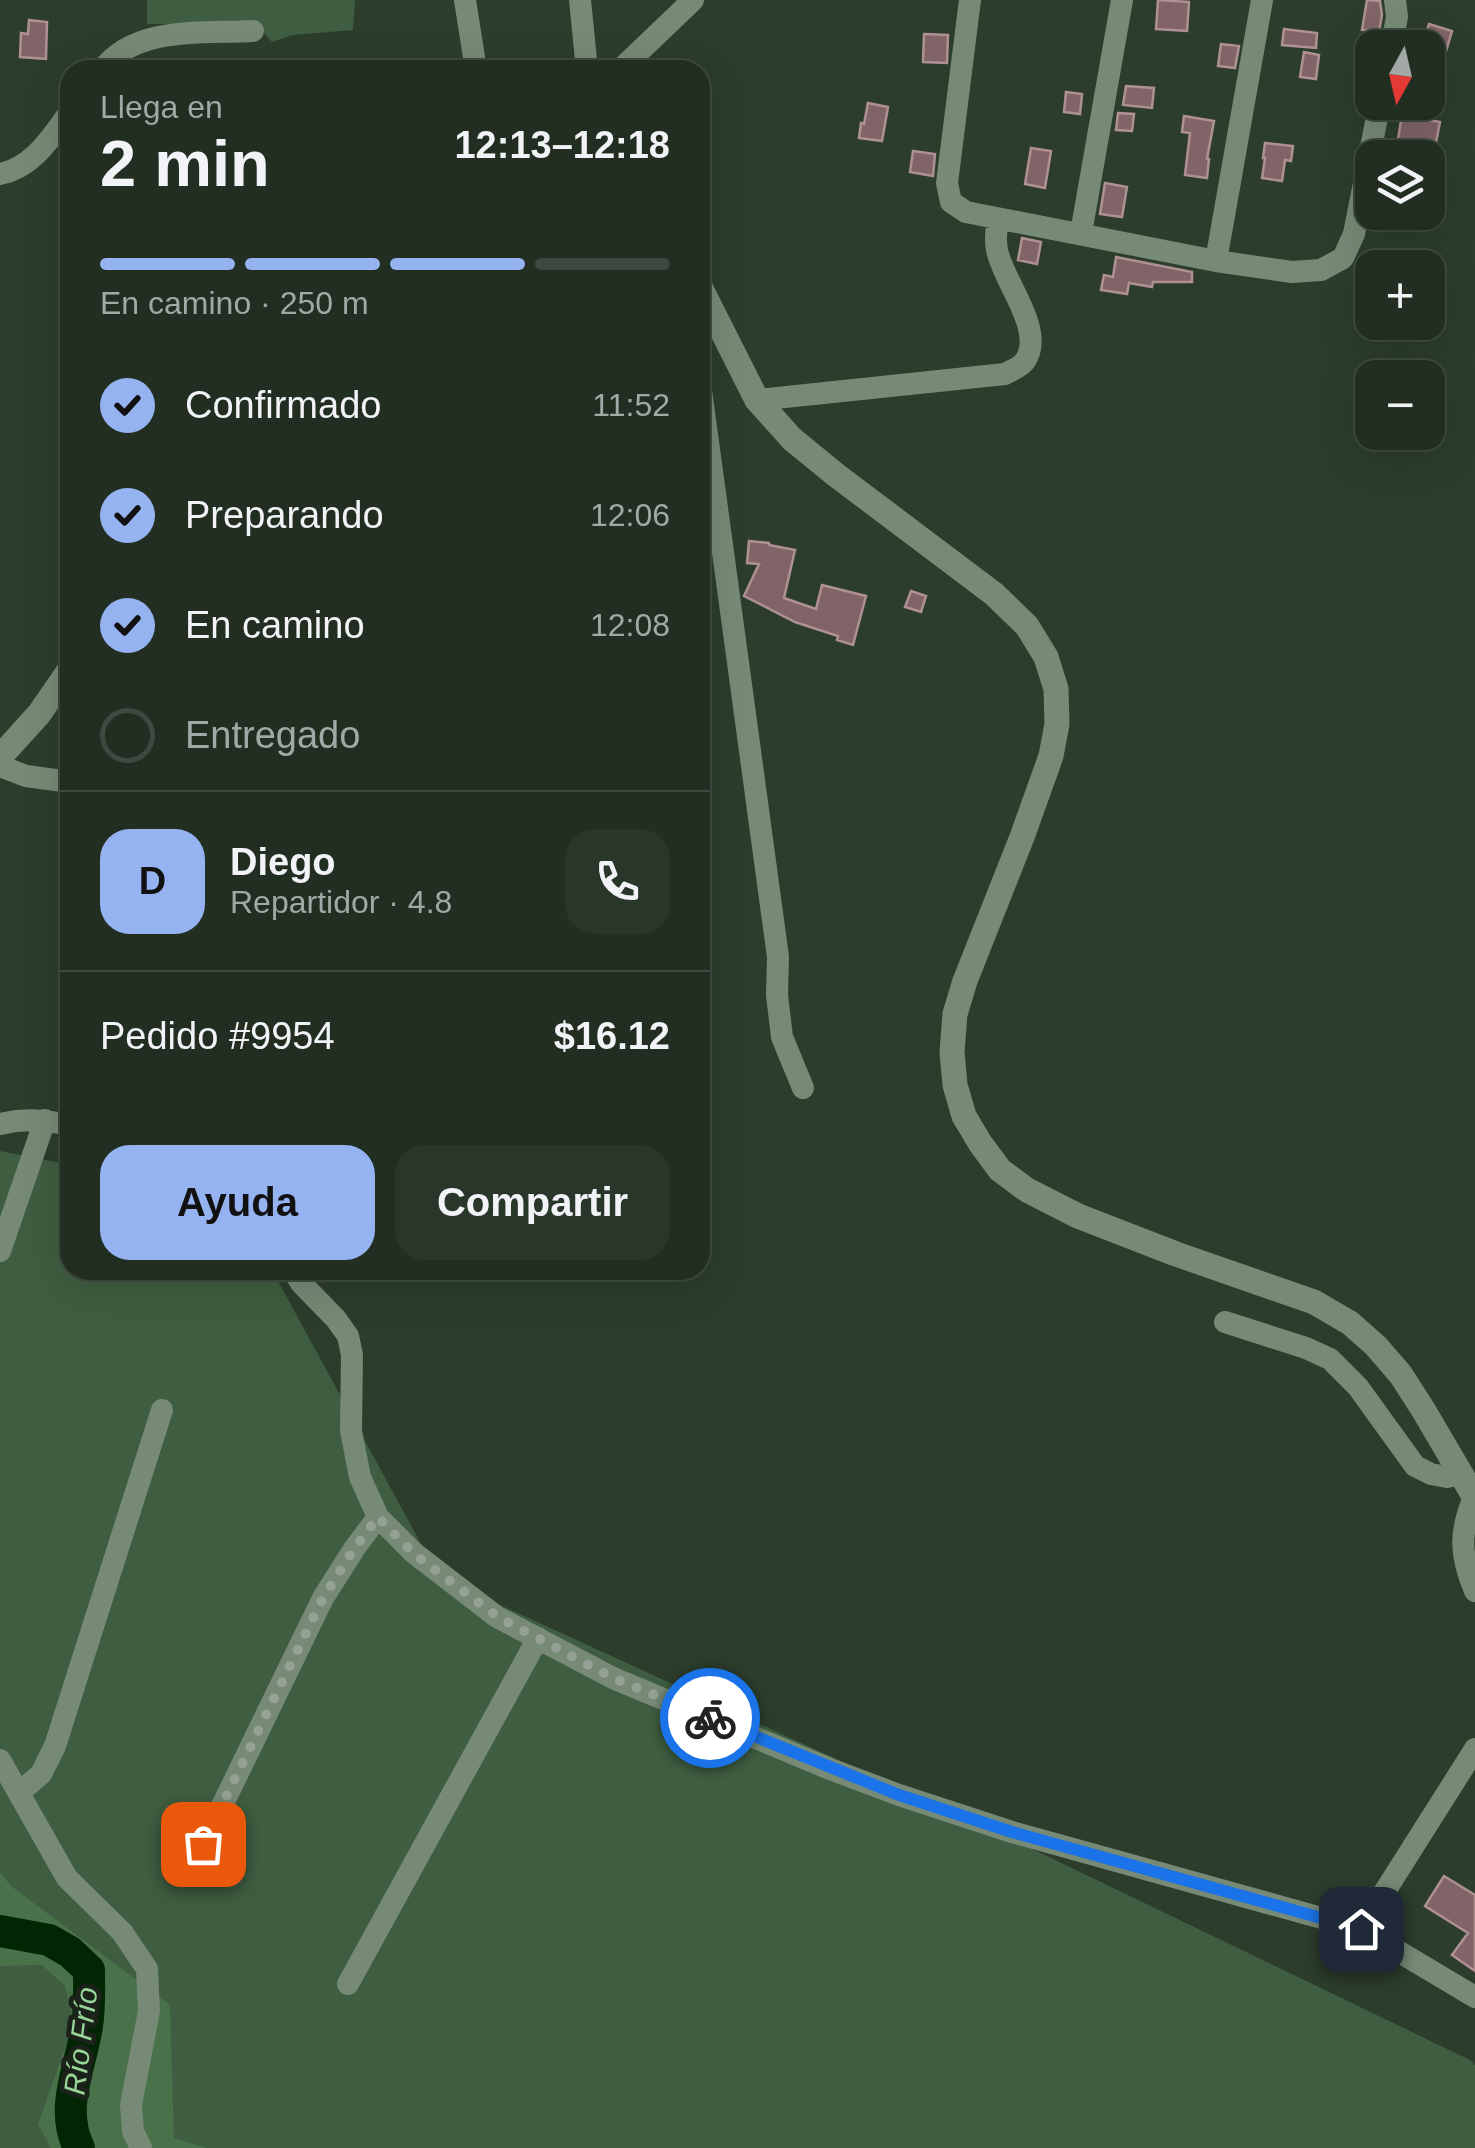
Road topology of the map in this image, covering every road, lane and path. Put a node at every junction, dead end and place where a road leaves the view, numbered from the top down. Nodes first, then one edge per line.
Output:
1 (465, 0) edge
2 (580, 0) edge
3 (693, 0) edge
4 (970, 0) edge
5 (1122, 0) edge
6 (1262, 0) edge
7 (1395, 0) edge
8 (1395, 30) edge
9 (253, 31) dead end
10 (109, 60) edge
11 (474, 60) edge
12 (586, 60) edge
13 (630, 60) edge
14 (1376, 120) edge
15 (60, 125) edge
16 (0, 174) edge
17 (998, 219) junction
18 (1081, 233) junction
19 (1216, 260) junction
20 (710, 308) edge
21 (757, 400) junction
22 (710, 456) edge
23 (60, 684) edge
24 (0, 757) edge
25 (0, 766) edge
26 (60, 781) edge
27 (803, 1088) dead end
28 (45, 1120) junction
29 (0, 1124) edge
30 (60, 1124) edge
31 (0, 1251) edge
32 (300, 1280) edge
33 (1224, 1322) dead end
34 (162, 1410) dead end
35 (1461, 1474) junction
36 (1475, 1498) edge
37 (378, 1517) junction
38 (1475, 1591) edge
39 (538, 1638) junction
40 (1475, 1748) edge
41 (0, 1760) edge
42 (19, 1793) junction
43 (203, 1844) dead end
44 (1361, 1929) junction
45 (348, 1984) dead end
46 (1475, 1997) edge
47 (141, 2148) edge

1 - 11 street
2 - 12 street
3 - 13 street
4 - 17 street
5 - 18 street
6 - 19 street
7 - 8 street
9 - 10 street
14 - 19 street
15 - 16 street
17 - 18 street
17 - 21 street
18 - 19 street
20 - 21 street
21 - 35 street
22 - 27 street
23 - 24 street
25 - 26 street
28 - 29 street
28 - 30 street
28 - 31 street
32 - 37 street
33 - 35 street
34 - 42 street
35 - 36 street
36 - 38 street
37 - 39 street
37 - 43 street
39 - 44 street
39 - 45 street
40 - 44 street
41 - 42 street
42 - 47 street
44 - 46 street

